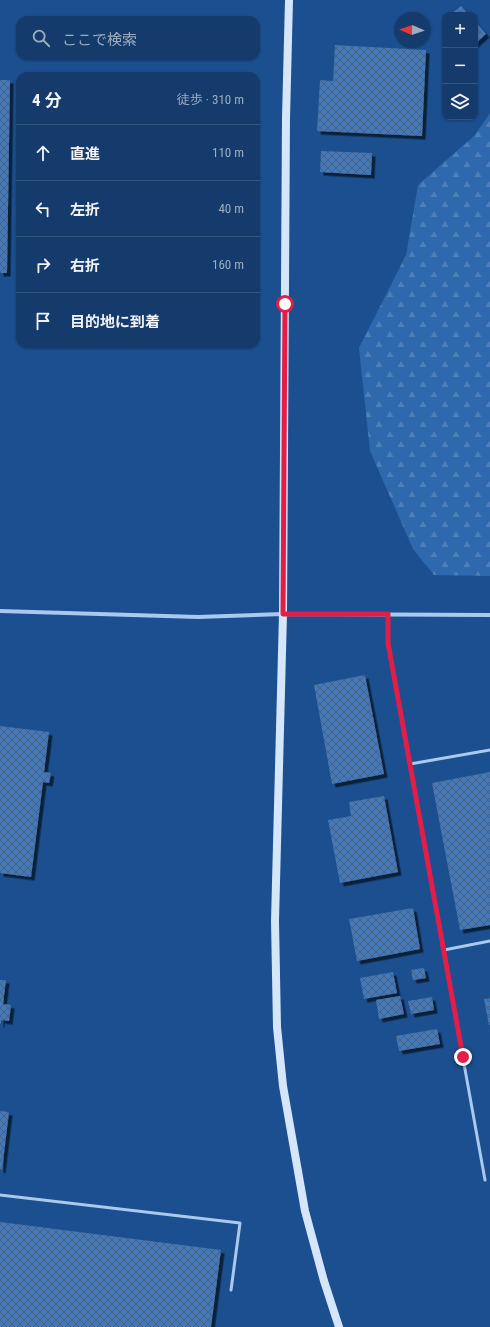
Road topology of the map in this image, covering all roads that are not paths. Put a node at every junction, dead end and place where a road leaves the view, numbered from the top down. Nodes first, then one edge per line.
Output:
1 (289, 0) edge
2 (0, 611) edge
3 (283, 614) junction
4 (388, 614) junction
5 (490, 615) edge
6 (490, 750) edge
7 (410, 764) junction
8 (490, 941) edge
9 (444, 950) junction
10 (485, 1180) dead end
11 (0, 1195) edge
12 (230, 1290) dead end
13 (339, 1327) edge

1 - 3 street
2 - 3 street
3 - 4 street
3 - 13 street
4 - 5 street
4 - 7 lane
6 - 7 lane
7 - 9 lane
8 - 9 lane
9 - 10 lane
11 - 12 lane

